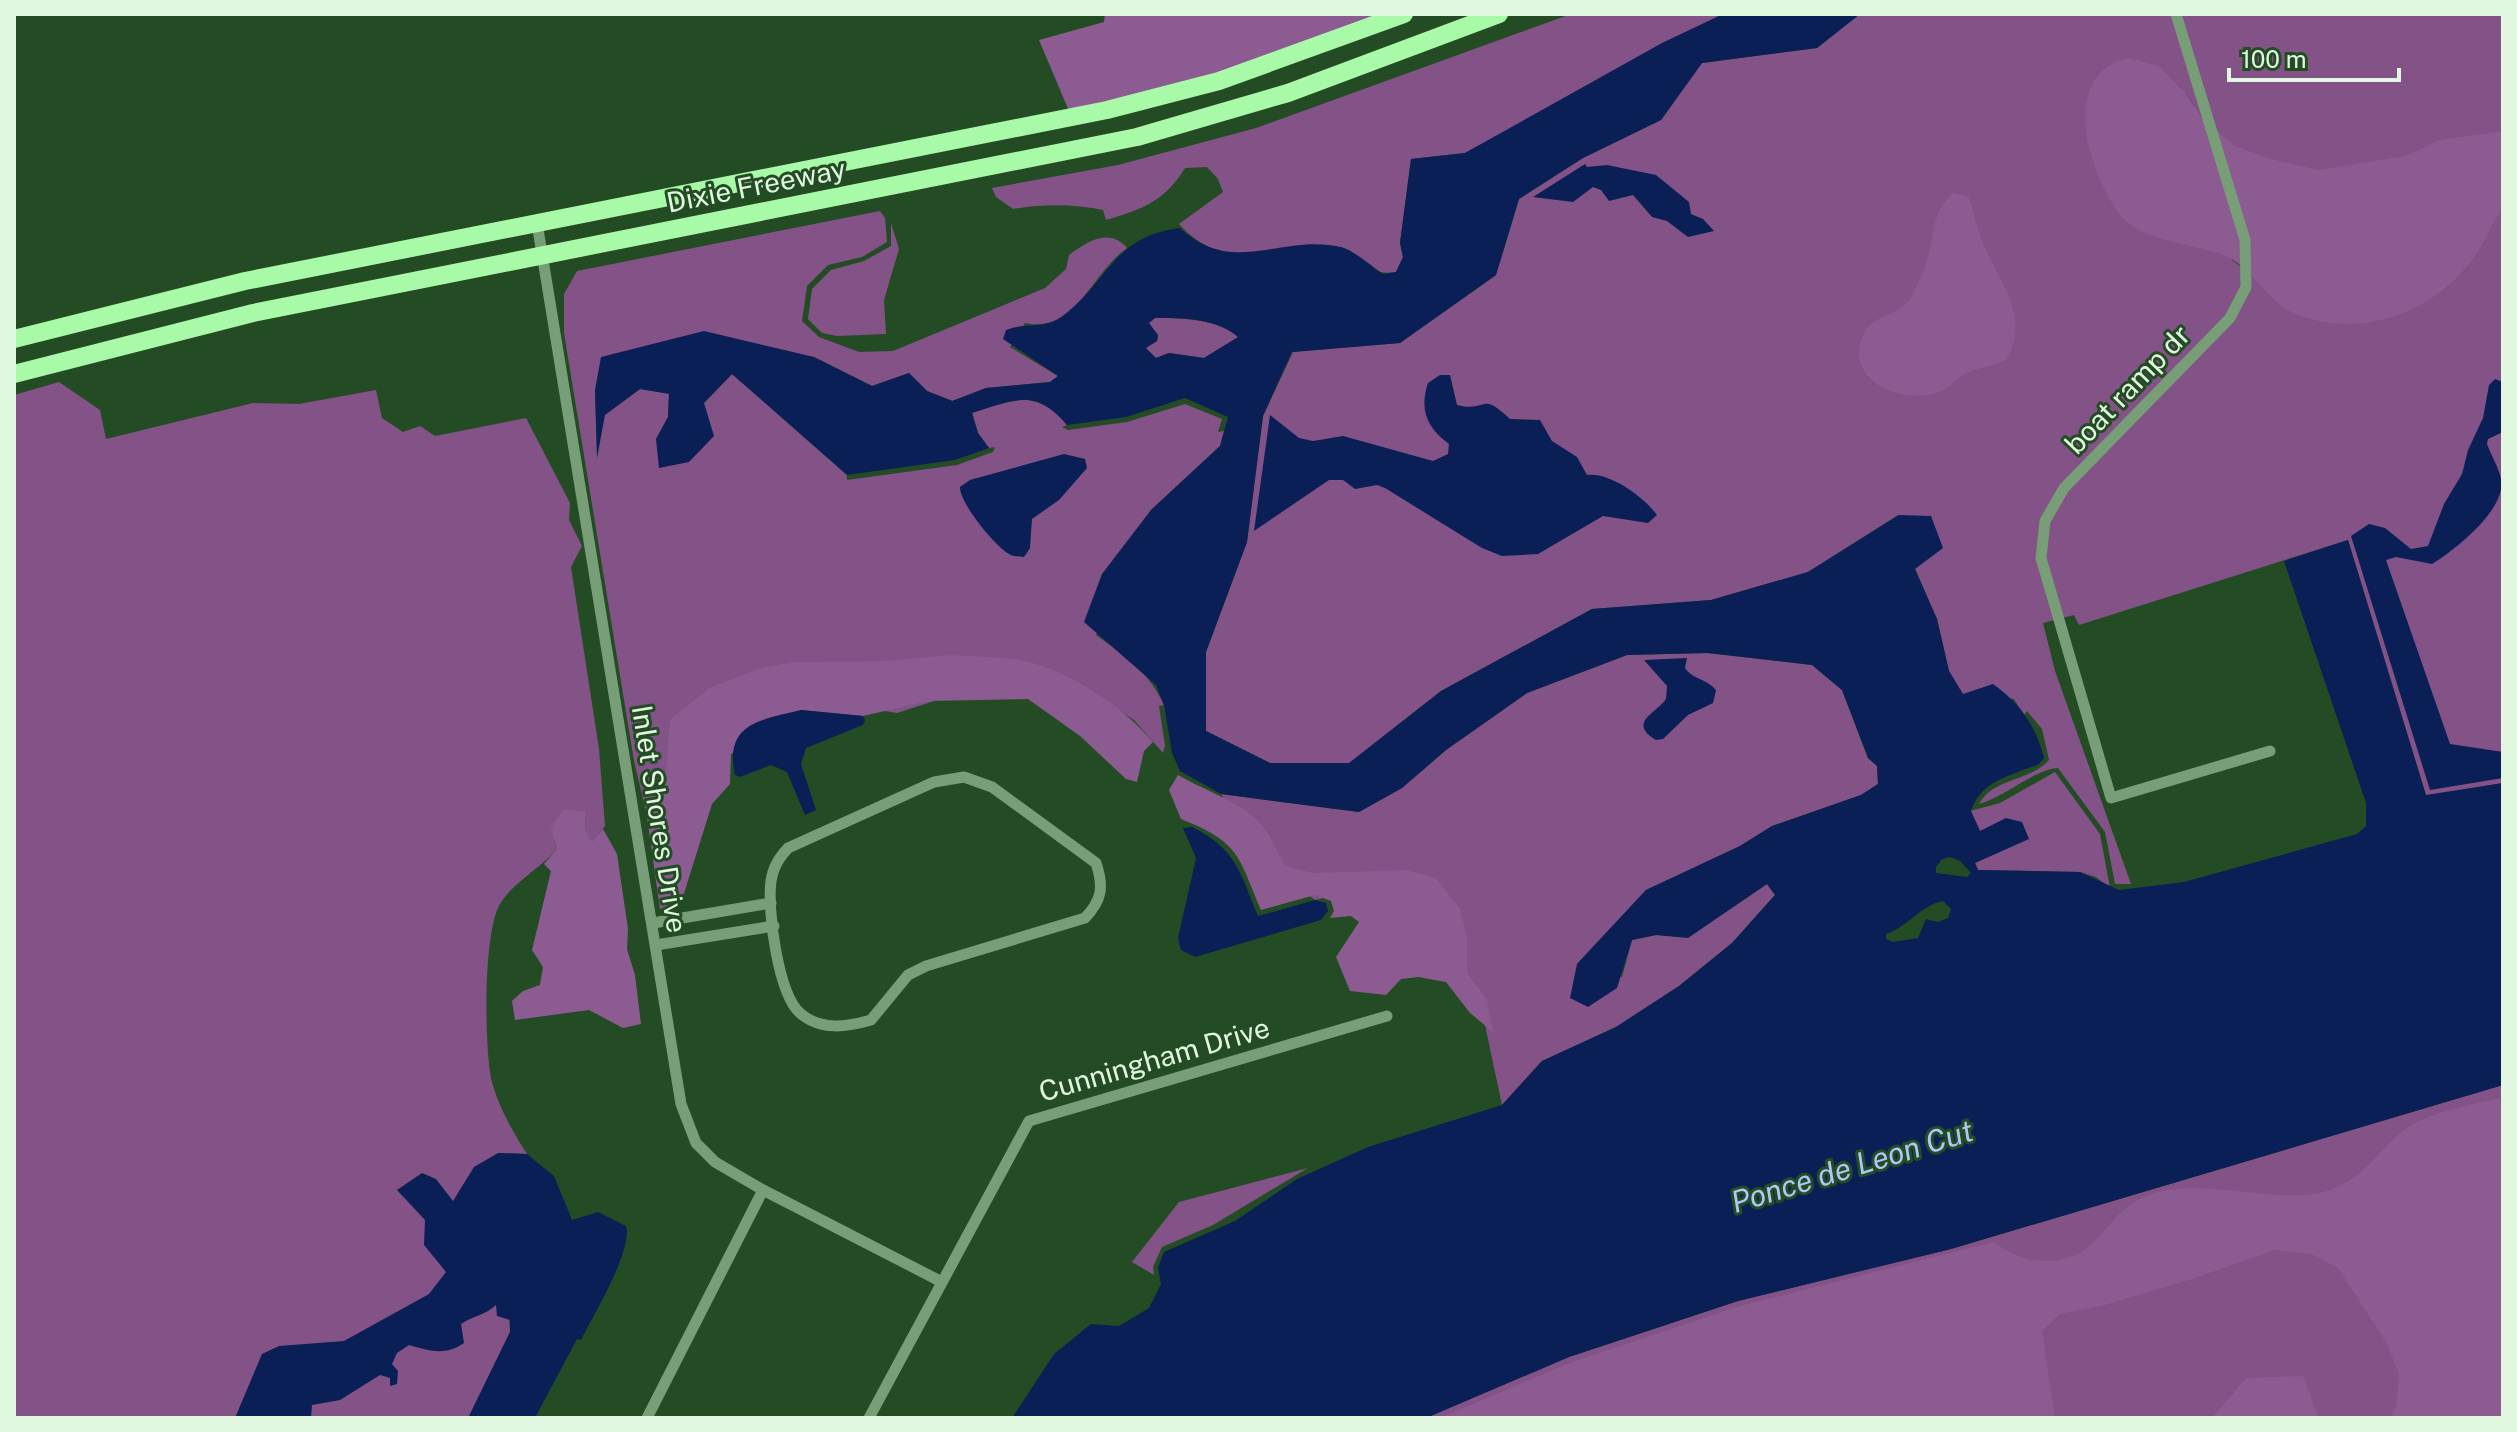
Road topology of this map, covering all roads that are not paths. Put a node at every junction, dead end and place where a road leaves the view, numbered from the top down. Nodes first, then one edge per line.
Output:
1 (1404, 14) edge
2 (1499, 14) edge
3 (2176, 14) edge
4 (537, 223) junction
5 (543, 255) junction
6 (14, 339) edge
7 (14, 374) edge
8 (2270, 751) dead end
9 (771, 903) junction
10 (653, 923) junction
11 (774, 926) junction
12 (656, 945) junction
13 (1387, 1016) dead end
14 (763, 1190) junction
15 (940, 1281) junction
16 (647, 1418) edge
17 (869, 1418) edge

1 - 4 main road, Dixie Freeway
2 - 5 main road, Dixie Freeway
3 - 8 street, boat ramp dr
4 - 5 street, Inlet Shores Drive
4 - 6 main road, Dixie Freeway
5 - 7 main road, Dixie Freeway
5 - 10 street, Inlet Shores Drive
9 - 10 street
9 - 11 street
9 - 11 street
10 - 12 street, Inlet Shores Drive
11 - 12 street
12 - 14 street, Inlet Shores Drive
13 - 15 street, Cunningham Drive
14 - 15 street, Inlet Shores Drive
14 - 16 street
15 - 17 street, Cunningham Drive

